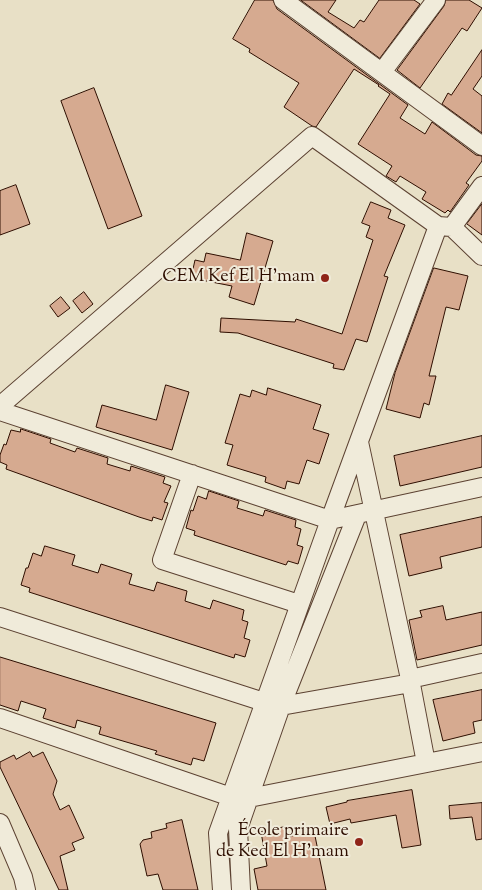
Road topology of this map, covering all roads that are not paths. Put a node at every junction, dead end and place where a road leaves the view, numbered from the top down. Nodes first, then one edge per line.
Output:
1 (282, 0) edge
2 (436, 0) edge
3 (382, 72) junction
4 (482, 146) edge
5 (482, 186) edge
6 (445, 227) junction
7 (482, 256) edge
8 (0, 406) edge
9 (0, 411) edge
10 (359, 442) junction
11 (192, 474) junction
12 (482, 487) edge
13 (365, 513) junction
14 (330, 520) junction
15 (299, 604) junction
16 (0, 617) edge
17 (482, 663) edge
18 (411, 681) junction
19 (264, 702) junction
20 (281, 706) junction
21 (0, 718) edge
22 (482, 752) edge
23 (426, 763) junction
24 (231, 797) junction
25 (249, 798) junction
26 (0, 823) edge
27 (26, 890) edge
28 (222, 890) edge
29 (241, 890) edge

1 - 3 street
2 - 3 street
3 - 4 street
5 - 6 street
6 - 7 street
6 - 8 street
6 - 10 street
9 - 11 street
10 - 13 street
10 - 14 street
11 - 14 street
11 - 15 street
12 - 13 street
13 - 14 street
13 - 18 street
13 - 20 street
14 - 15 street
15 - 19 street
16 - 19 street
17 - 18 street
18 - 20 street
18 - 23 street
19 - 20 street
19 - 24 street
20 - 25 street
21 - 24 street
22 - 23 street
23 - 25 street
24 - 25 street
24 - 28 street
25 - 29 street
26 - 27 street

